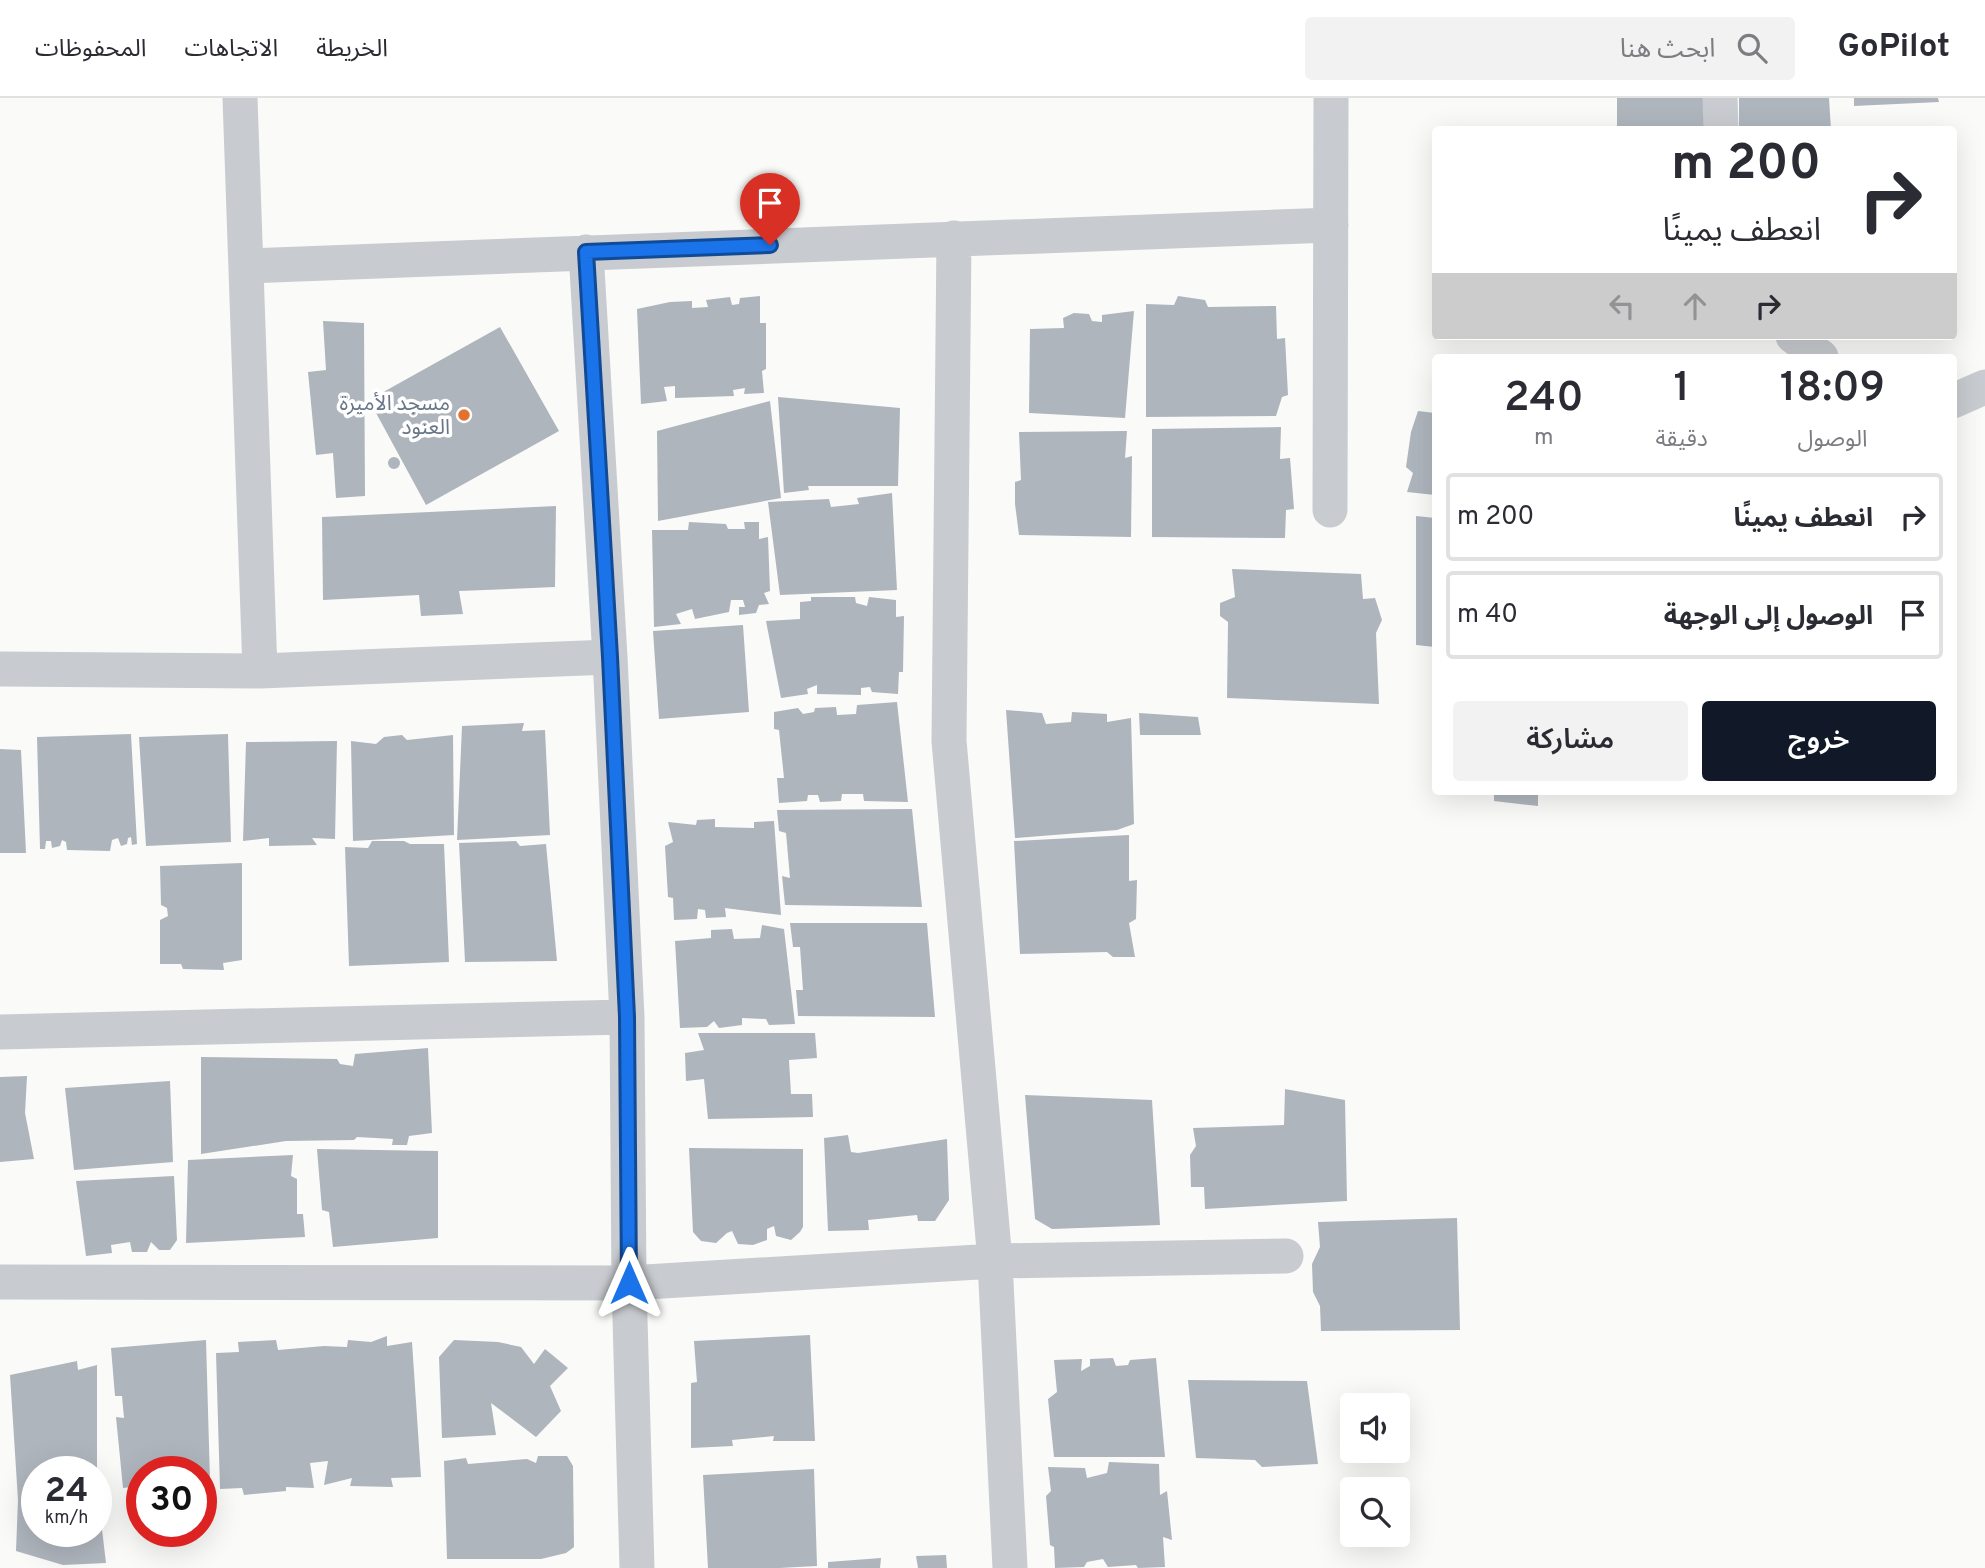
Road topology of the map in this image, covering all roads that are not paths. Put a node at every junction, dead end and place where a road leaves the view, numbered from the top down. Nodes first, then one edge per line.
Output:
1 (240, 98) edge
2 (1332, 98) edge
3 (1720, 98) edge
4 (1721, 126) edge
5 (1331, 225) junction
6 (954, 238) junction
7 (586, 252) junction
8 (246, 266) junction
9 (1798, 340) edge
10 (1817, 354) edge
11 (1985, 387) edge
12 (1957, 399) edge
13 (1330, 510) dead end
14 (610, 657) junction
15 (0, 669) edge
16 (260, 671) junction
17 (627, 1017) junction
18 (0, 1032) edge
19 (1286, 1256) dead end
20 (995, 1261) junction
21 (0, 1282) edge
22 (629, 1283) junction
23 (638, 1568) edge
24 (1010, 1568) edge

1 - 8 street
2 - 5 street
3 - 4 street
5 - 6 street
5 - 13 street
6 - 7 street
6 - 20 street
7 - 8 street
7 - 14 street
8 - 16 street
9 - 10 street
11 - 12 street
14 - 16 street
14 - 17 street
15 - 16 street
17 - 18 street
17 - 22 street
19 - 20 street
20 - 22 street
20 - 24 street
21 - 22 street
22 - 23 street

